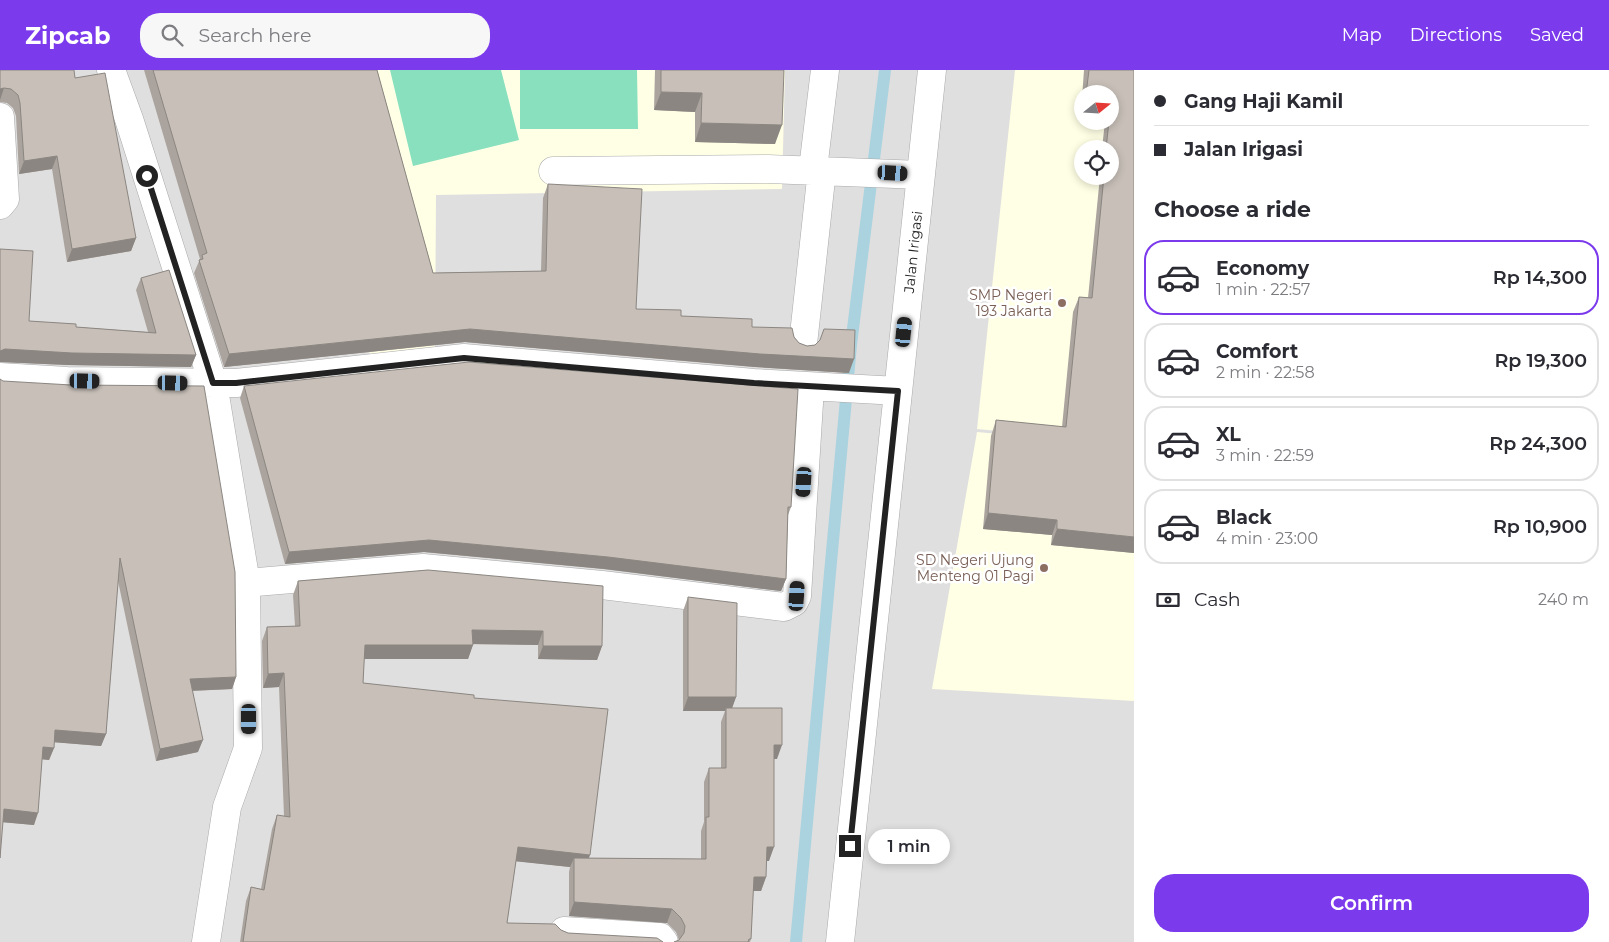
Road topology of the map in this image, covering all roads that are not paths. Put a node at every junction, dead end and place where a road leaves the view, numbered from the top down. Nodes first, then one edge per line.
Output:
1 (111, 70) edge
2 (825, 70) edge
3 (932, 70) edge
4 (0, 117) edge
5 (822, 170) junction
6 (553, 171) dead end
7 (921, 175) junction
8 (0, 205) edge
9 (803, 344) edge
10 (0, 377) edge
11 (213, 383) junction
12 (817, 387) junction
13 (887, 391) junction
14 (246, 583) junction
15 (564, 931) edge
16 (206, 942) edge
17 (664, 942) edge
18 (840, 942) edge

1 - 11 street
2 - 5 street
3 - 7 street, Jalan Irigasi
4 - 8 street
5 - 6 street
5 - 7 street
5 - 9 street
7 - 13 street, Jalan Irigasi
10 - 11 street
11 - 12 street
11 - 14 street
12 - 13 street
12 - 14 street
13 - 18 street, Jalan Irigasi
14 - 16 street
15 - 17 street

